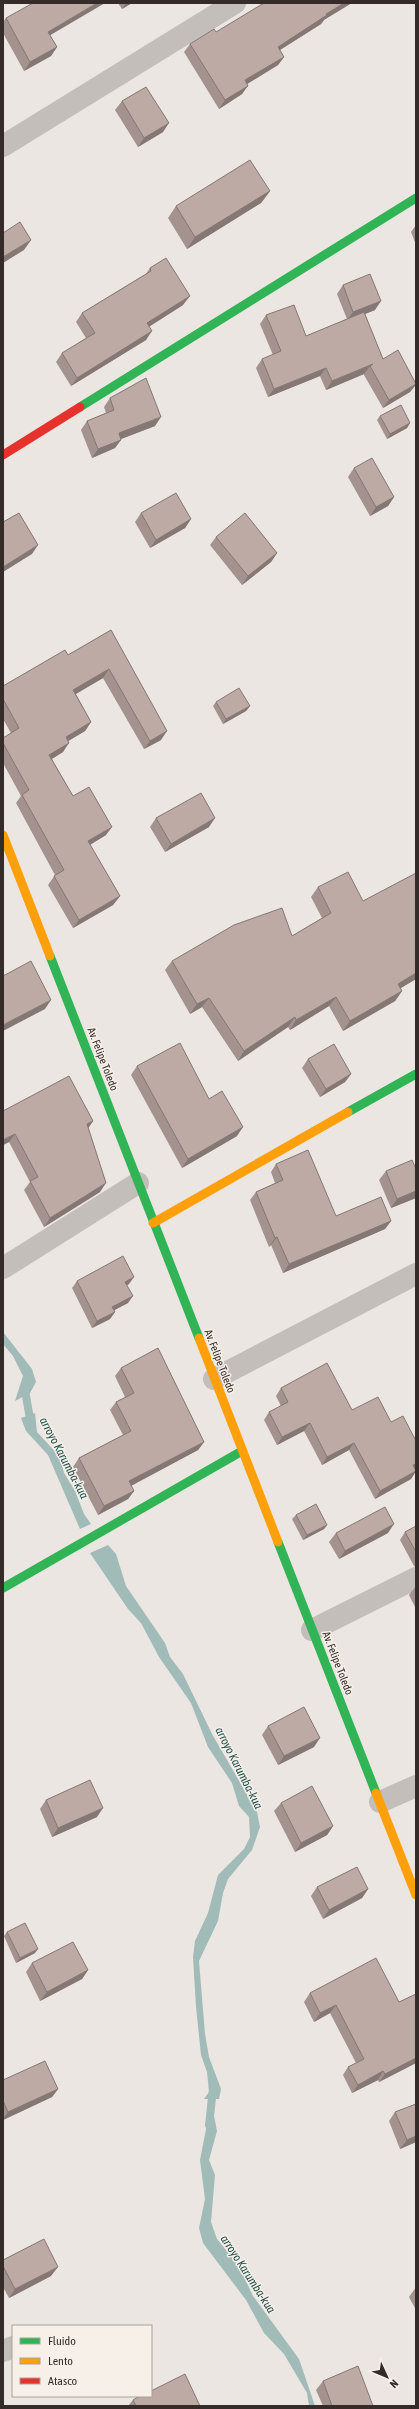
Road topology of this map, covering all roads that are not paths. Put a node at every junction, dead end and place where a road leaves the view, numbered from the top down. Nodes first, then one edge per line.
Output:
1 (235, 3) edge
2 (3, 146) edge
3 (416, 198) edge
4 (3, 455) edge
5 (3, 835) edge
6 (416, 1074) edge
7 (138, 1183) junction
8 (153, 1223) junction
9 (3, 1268) edge
10 (416, 1274) edge
11 (214, 1379) junction
12 (242, 1451) junction
13 (416, 1578) edge
14 (3, 1588) edge
15 (312, 1630) junction
16 (416, 1786) edge
17 (380, 1802) junction
18 (416, 1895) edge

1 - 2 street
3 - 4 main road
5 - 7 main road, Av. Felipe Toledo
6 - 8 main road
7 - 8 main road, Av. Felipe Toledo
7 - 9 street
8 - 11 main road, Av. Felipe Toledo
10 - 11 street
11 - 12 main road, Av. Felipe Toledo
12 - 14 main road
12 - 15 main road, Av. Felipe Toledo
13 - 15 street
15 - 17 main road, Av. Felipe Toledo
16 - 17 street
17 - 18 main road, Av. Felipe Toledo

